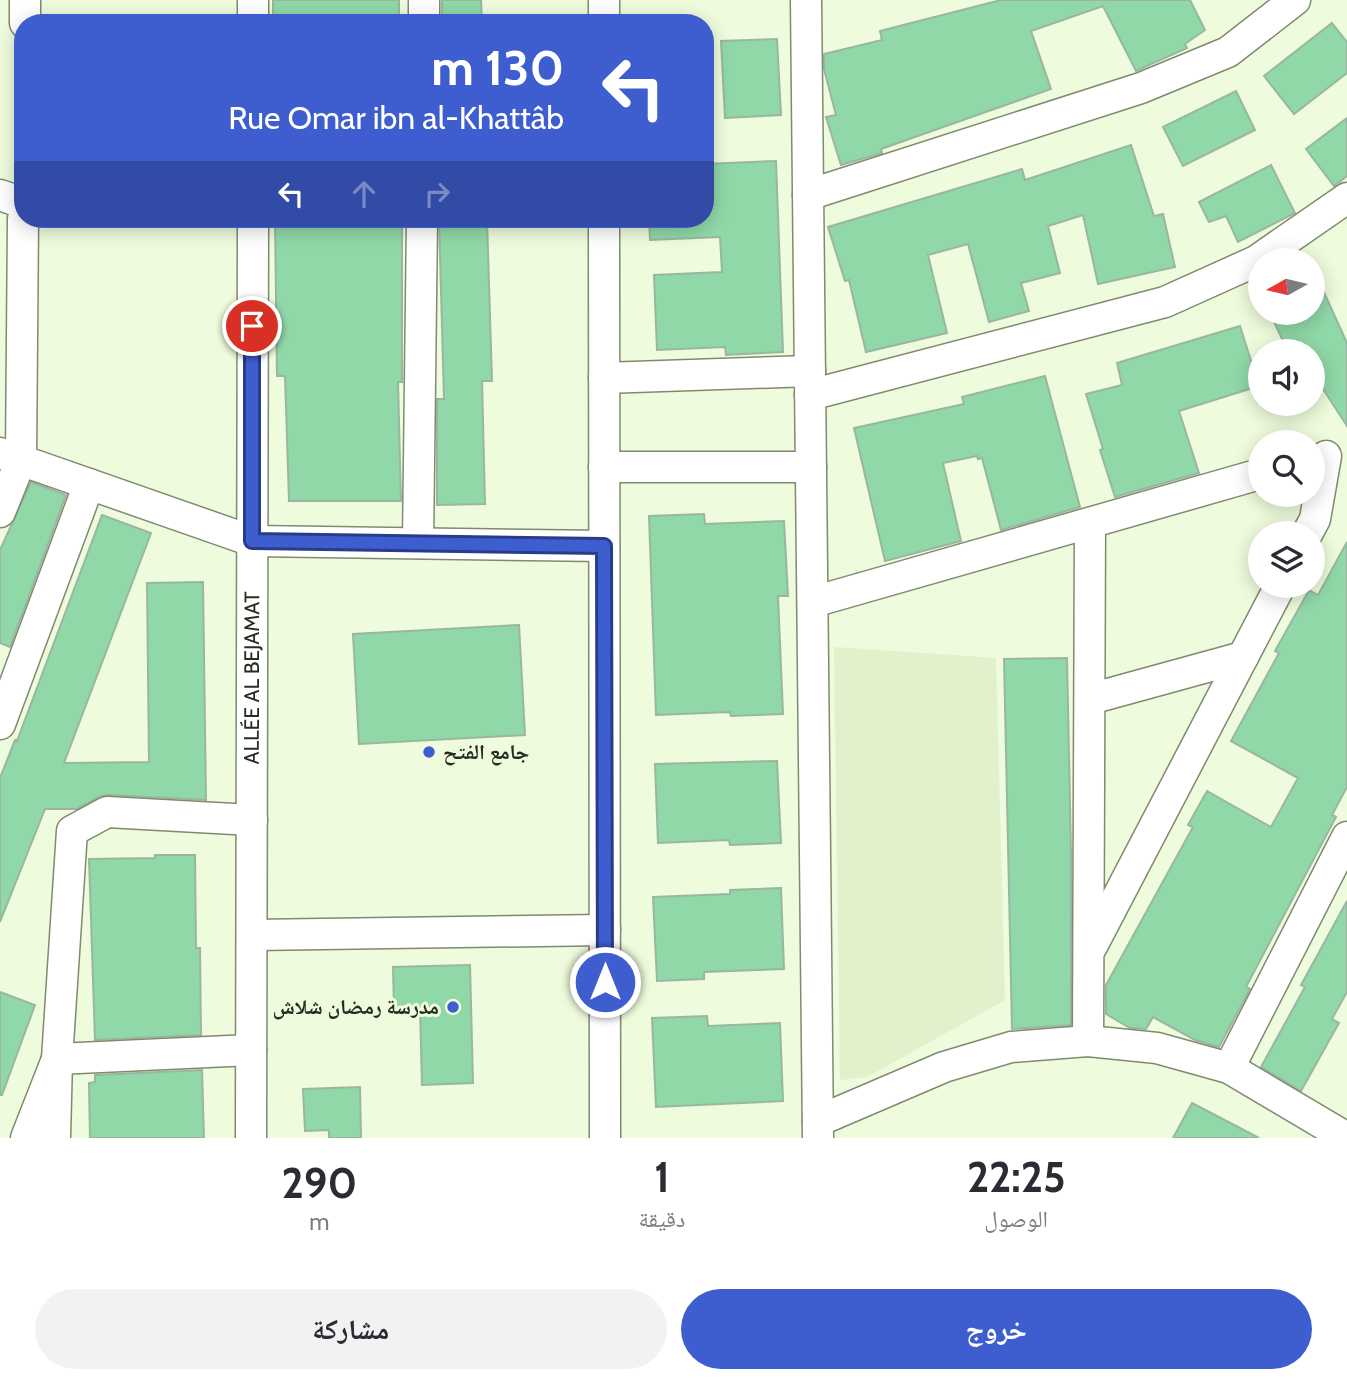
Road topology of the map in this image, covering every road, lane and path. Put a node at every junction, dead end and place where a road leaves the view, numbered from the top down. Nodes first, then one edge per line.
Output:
1 (806, 0) edge
2 (1295, 0) edge
3 (808, 195) junction
4 (1347, 198) edge
5 (23, 228) edge
6 (253, 228) edge
7 (422, 228) edge
8 (604, 228) edge
9 (604, 378) junction
10 (810, 383) junction
11 (1328, 452) edge
12 (10, 457) edge
13 (604, 467) junction
14 (811, 467) junction
15 (1248, 477) edge
16 (89, 484) junction
17 (0, 512) edge
18 (1314, 521) edge
19 (1090, 523) junction
20 (252, 541) junction
21 (418, 544) junction
22 (604, 546) junction
23 (1274, 598) edge
24 (813, 602) junction
25 (12, 652) edge
26 (1243, 657) junction
27 (1090, 699) junction
28 (0, 724) edge
29 (252, 820) junction
30 (1347, 836) edge
31 (605, 930) junction
32 (252, 935) junction
33 (1090, 950) junction
34 (1088, 1041) junction
35 (251, 1049) junction
36 (57, 1059) junction
37 (1229, 1068) junction
38 (818, 1130) edge
39 (26, 1138) edge
40 (55, 1138) edge
41 (251, 1138) edge
42 (605, 1138) edge
43 (1347, 1138) edge

1 - 3 street
2 - 3 street
3 - 10 street
4 - 10 street
5 - 12 street
6 - 20 street, ALLÉE AL BEJAMAT
7 - 21 street
8 - 9 street
9 - 10 street
9 - 13 street
10 - 14 street
11 - 18 street
12 - 16 street
12 - 17 street
13 - 14 street
13 - 22 street
14 - 24 street
15 - 19 street
16 - 20 street
16 - 25 street
19 - 24 street
19 - 27 street
20 - 21 street
20 - 29 street, ALLÉE AL BEJAMAT
21 - 22 street
22 - 31 street
23 - 26 street
24 - 38 street
25 - 28 street
26 - 27 street
26 - 33 street
27 - 33 street
29 - 32 street, ALLÉE AL BEJAMAT
29 - 36 street
30 - 37 street
31 - 32 street
31 - 42 street
32 - 35 street, ALLÉE AL BEJAMAT
33 - 34 street
34 - 37 street
34 - 38 street
35 - 36 street
35 - 41 street, ALLÉE AL BEJAMAT
36 - 39 street
36 - 40 street
37 - 43 street

